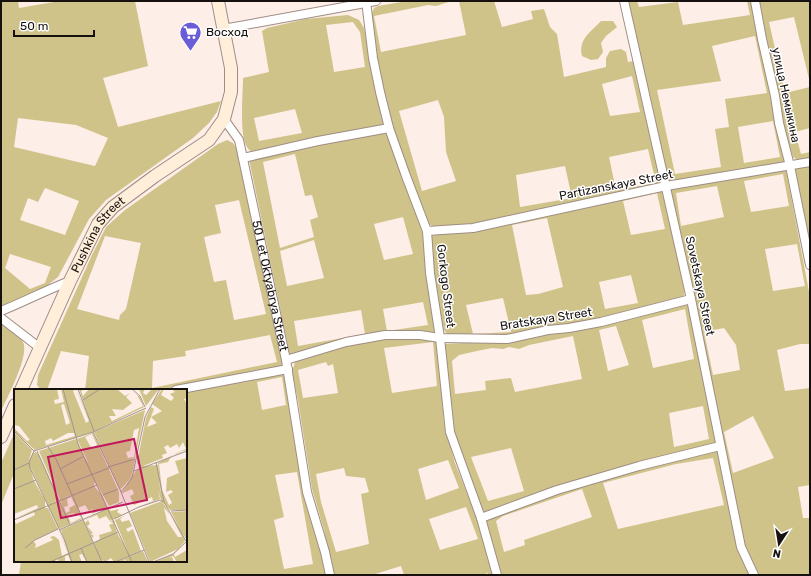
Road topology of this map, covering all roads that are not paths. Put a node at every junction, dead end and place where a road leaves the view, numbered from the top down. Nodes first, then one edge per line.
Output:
1 (218, 1) edge
2 (376, 1) edge
3 (624, 1) edge
4 (755, 1) edge
5 (366, 2) edge
6 (223, 29) junction
7 (224, 119) junction
8 (390, 128) junction
9 (243, 158) junction
10 (810, 162) edge
11 (790, 166) junction
12 (666, 186) junction
13 (427, 232) junction
14 (810, 265) edge
15 (70, 281) junction
16 (691, 299) junction
17 (1, 311) edge
18 (1, 318) edge
19 (440, 338) junction
20 (40, 348) junction
21 (286, 360) junction
22 (288, 369) junction
23 (22, 389) edge
24 (181, 389) edge
25 (14, 407) edge
26 (1, 437) edge
27 (720, 446) junction
28 (481, 518) junction
29 (330, 575) edge
30 (497, 575) edge
31 (754, 575) edge

1 - 6 main road
2 - 5 street
3 - 12 street, Sovetskaya Street
4 - 11 street, улица Немыкина
5 - 6 street
5 - 8 street, Gorkogo Street
6 - 7 main road
7 - 9 street, 50 Let Oktyabrya Street
7 - 15 main road, Pushkina Street
8 - 9 street
8 - 13 street, Gorkogo Street
9 - 21 street, 50 Let Oktyabrya Street
10 - 11 street, Partizanskaya Street
11 - 12 street, Partizanskaya Street
11 - 14 street, улица Немыкина
12 - 13 street, Partizanskaya Street
12 - 16 street, Sovetskaya Street
13 - 19 street, Gorkogo Street
15 - 17 street
15 - 20 main road, Pushkina Street
16 - 19 street, Bratskaya Street
16 - 27 street, Sovetskaya Street
18 - 20 street
19 - 21 street, Bratskaya Street
19 - 28 street, Gorkogo Street
20 - 23 main road, Pushkina Street
21 - 22 street, 50 Let Oktyabrya Street
22 - 24 street
22 - 29 street, 50 Let Oktyabrya Street
25 - 26 main road
27 - 28 street
27 - 31 street, Sovetskaya Street
28 - 30 street, Gorkogo Street

